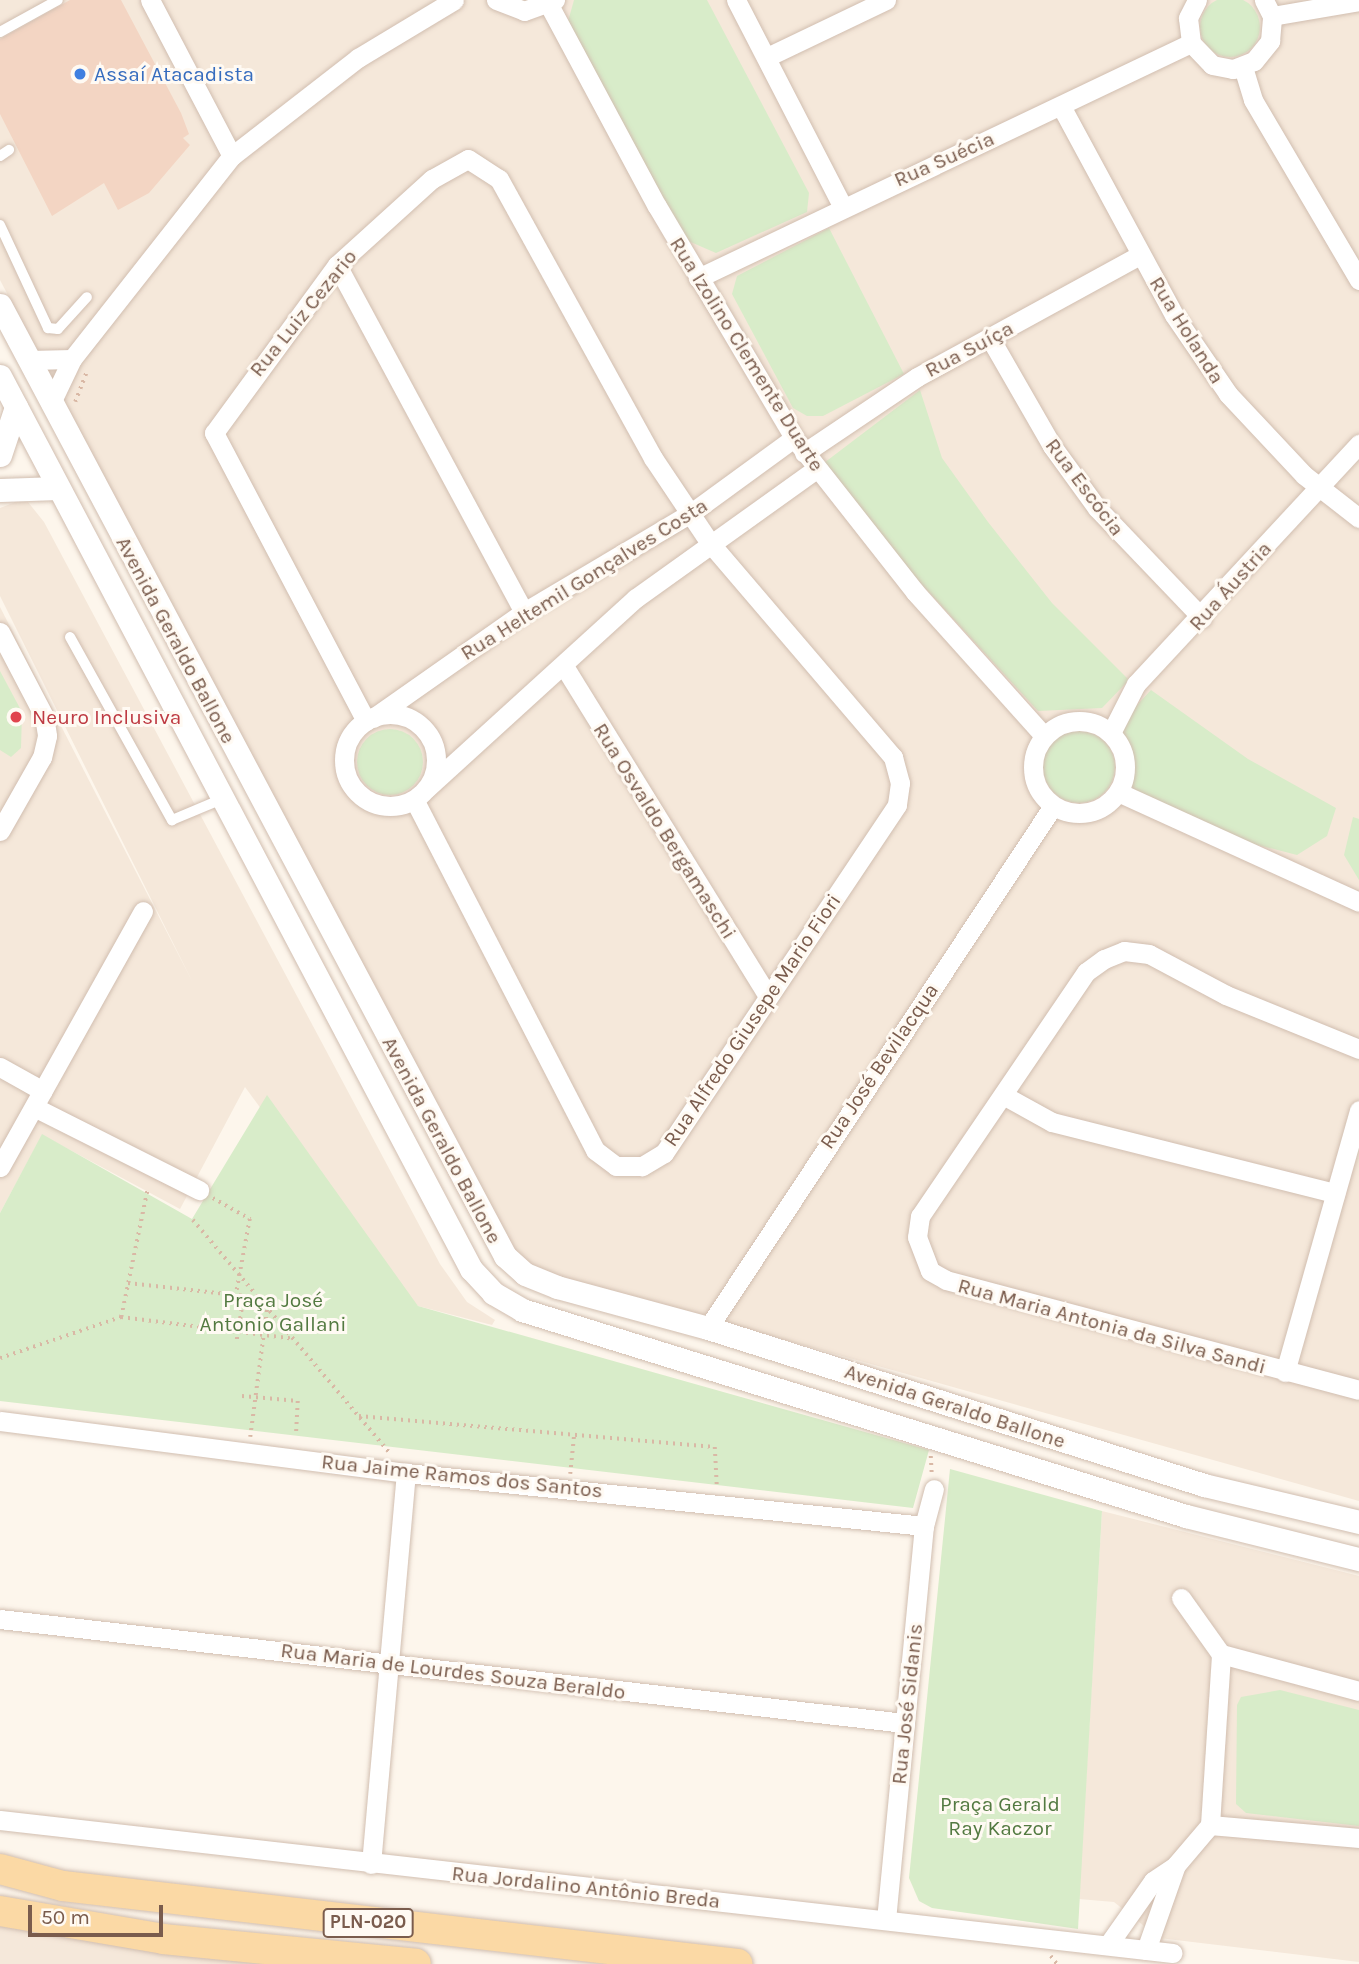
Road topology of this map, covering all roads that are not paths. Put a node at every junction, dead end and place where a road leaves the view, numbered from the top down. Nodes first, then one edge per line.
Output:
1 (58, 0) edge
2 (150, 0) edge
3 (454, 0) edge
4 (496, 0) edge
5 (736, 0) edge
6 (886, 0) edge
7 (1197, 0) edge
8 (1359, 1) edge
9 (552, 2) edge
10 (1268, 8) edge
11 (0, 32) edge
12 (1191, 43) junction
13 (767, 57) junction
14 (1243, 67) junction
15 (1061, 106) junction
16 (232, 156) junction
17 (842, 205) junction
18 (0, 225) edge
19 (1140, 255) junction
20 (337, 265) junction
21 (698, 278) junction
22 (1359, 280) edge
23 (87, 297) dead end
24 (0, 305) edge
25 (990, 338) junction
26 (72, 359) junction
27 (29, 360) junction
28 (0, 376) edge
29 (51, 403) junction
30 (16, 407) junction
31 (1359, 444) edge
32 (799, 445) junction
33 (0, 455) edge
34 (816, 469) junction
35 (58, 488) junction
36 (1320, 488) junction
37 (0, 490) edge
38 (691, 513) junction
39 (1359, 518) edge
40 (710, 543) junction
41 (524, 612) junction
42 (1202, 618) junction
43 (0, 632) edge
44 (71, 637) dead end
45 (564, 666) junction
46 (369, 719) junction
47 (1111, 733) junction
48 (1044, 736) junction
49 (1118, 792) junction
50 (421, 794) junction
51 (223, 799) junction
52 (1053, 806) junction
53 (0, 831) edge
54 (1359, 902) edge
55 (143, 911) dead end
56 (767, 995) junction
57 (1359, 1049) edge
58 (0, 1067) edge
59 (1003, 1095) junction
60 (38, 1099) junction
61 (1359, 1110) edge
62 (0, 1167) edge
63 (200, 1190) road end
64 (1335, 1193) junction
65 (708, 1328) junction
66 (1285, 1373) junction
67 (1359, 1390) edge
68 (0, 1421) edge
69 (407, 1473) junction
70 (934, 1489) road end
71 (1359, 1522) edge
72 (924, 1527) junction
73 (1359, 1559) edge
74 (1181, 1598) dead end
75 (0, 1619) edge
76 (1221, 1654) junction
77 (389, 1664) junction
78 (1359, 1690) edge
79 (905, 1723) junction
80 (0, 1820) edge
81 (1210, 1825) junction
82 (1359, 1838) edge
83 (371, 1864) junction
84 (1176, 1865) junction
85 (0, 1869) edge
86 (0, 1911) edge
87 (886, 1920) junction
88 (1108, 1945) junction
89 (1146, 1950) junction
90 (1172, 1953) dead end
91 (416, 1964) edge
92 (738, 1964) edge

1 - 11 lane
2 - 16 street
3 - 16 street
4 - 9 street
5 - 13 street
6 - 13 street
7 - 12 street
8 - 10 street
9 - 21 street, Rua Izolino Clemente Duarte
10 - 14 street
12 - 14 street
12 - 15 street, Rua Suécia
13 - 17 street
14 - 22 street
15 - 17 street, Rua Suécia
15 - 19 street, Rua Holanda
16 - 26 street
17 - 21 street, Rua Suécia
18 - 23 lane
19 - 25 street, Rua Suíça
19 - 36 street, Rua Holanda
20 - 38 street, Rua Luiz Cezario
20 - 41 street
20 - 46 street, Rua Luiz Cezario
21 - 32 street, Rua Izolino Clemente Duarte
24 - 27 street, Avenida Geraldo Ballone
25 - 32 street, Rua Suíça
25 - 42 street, Rua Escócia
26 - 27 street
26 - 29 street
27 - 29 street, Avenida Geraldo Ballone
28 - 30 street, Avenida Geraldo Ballone
29 - 65 street, Avenida Geraldo Ballone
30 - 33 street
30 - 35 street, Avenida Geraldo Ballone
31 - 36 street, Rua Áustria
32 - 34 street, Rua Izolino Clemente Duarte
32 - 38 street, Rua Heltemil Gonçalves Costa
34 - 40 street, Rua Heltemil Gonçalves Costa
34 - 48 street, Rua Izolino Clemente Duarte
35 - 37 street
35 - 51 street, Avenida Geraldo Ballone
36 - 39 street, Rua Holanda
36 - 42 street, Rua Áustria
38 - 40 street, Rua Luiz Cezario
38 - 41 street, Rua Heltemil Gonçalves Costa
40 - 45 street, Rua Heltemil Gonçalves Costa
40 - 56 street, Rua Alfredo Giusepe Mario Fiori
41 - 46 street, Rua Heltemil Gonçalves Costa
42 - 47 street, Rua Áustria
43 - 53 street
44 - 51 lane
45 - 50 street, Rua Heltemil Gonçalves Costa
45 - 56 street, Rua Osvaldo Bergamaschi
46 - 50 street
46 - 50 street
47 - 48 street
47 - 49 street
48 - 52 street
49 - 52 street
49 - 54 street
50 - 56 street, Rua Alfredo Giusepe Mario Fiori
51 - 73 street, Avenida Geraldo Ballone
52 - 65 street, Rua José Bevilacqua
55 - 60 street
57 - 59 street, Rua Maria Antonia da Silva Sandi
58 - 60 street
59 - 64 street
59 - 66 street, Rua Maria Antonia da Silva Sandi
60 - 62 street
60 - 63 street
61 - 64 street
64 - 66 street
65 - 71 street, Avenida Geraldo Ballone
66 - 67 street, Rua Maria Antonia da Silva Sandi
68 - 69 street, Rua Jaime Ramos dos Santos
69 - 72 street, Rua Jaime Ramos dos Santos
69 - 77 street
70 - 72 street, Rua José Sidanis
72 - 79 street, Rua José Sidanis
74 - 76 street
75 - 77 street, Rua Maria de Lourdes Souza Beraldo
76 - 78 street
76 - 81 street
77 - 79 street, Rua Maria de Lourdes Souza Beraldo
77 - 83 street
79 - 87 street, Rua José Sidanis
80 - 83 street, Rua Jordalino Antônio Breda
81 - 82 street
81 - 84 street
83 - 87 street, Rua Jordalino Antônio Breda
84 - 88 street
84 - 89 street
85 - 92 main road, PLN-020
86 - 91 main road, PLN-020
87 - 88 street, Rua Jordalino Antônio Breda
88 - 89 street, Rua Jordalino Antônio Breda
89 - 90 street, Rua Jordalino Antônio Breda

